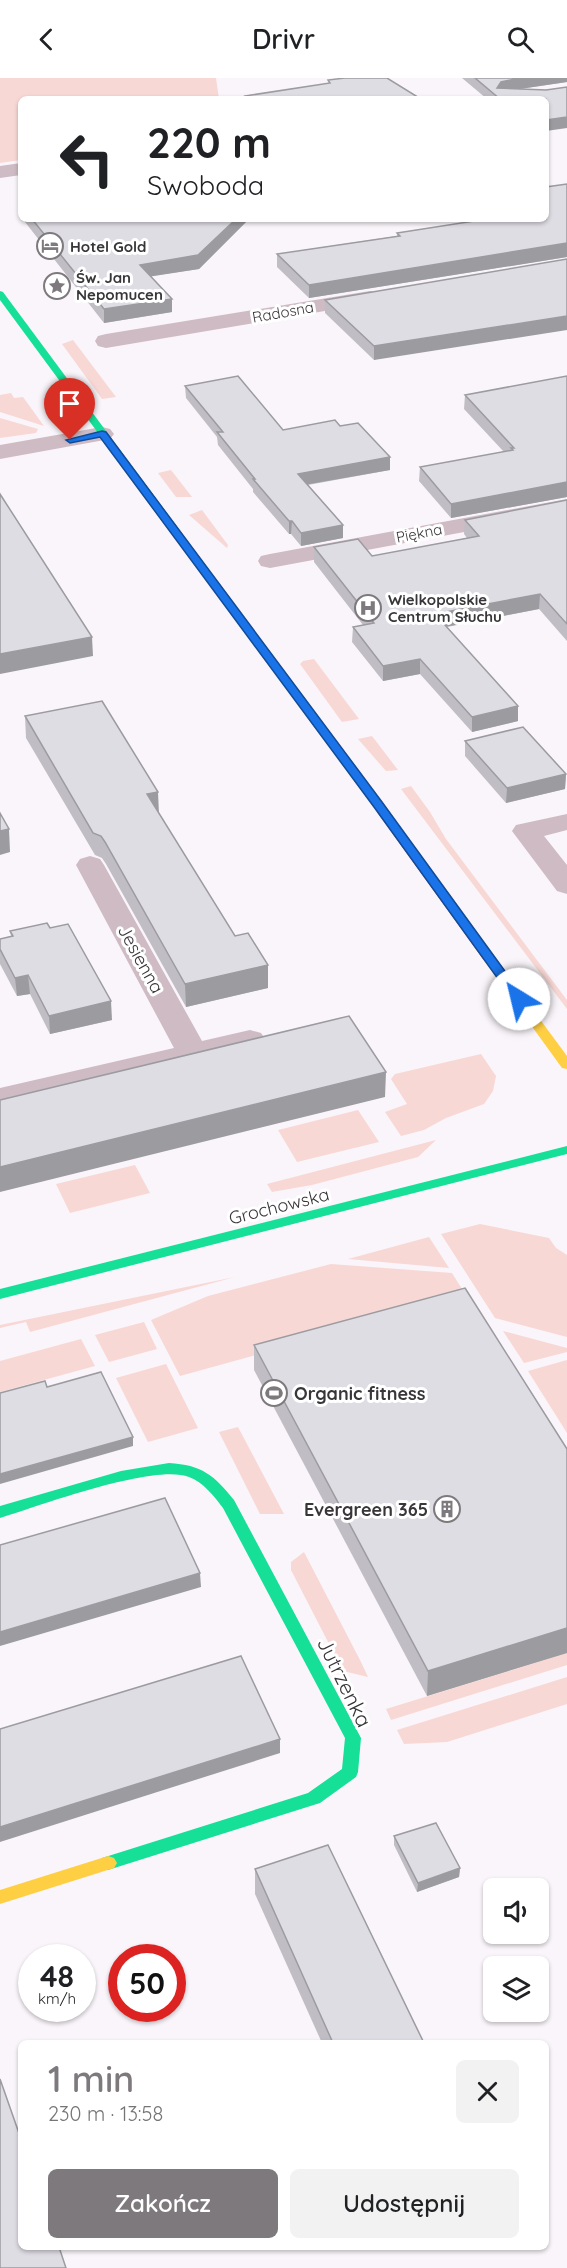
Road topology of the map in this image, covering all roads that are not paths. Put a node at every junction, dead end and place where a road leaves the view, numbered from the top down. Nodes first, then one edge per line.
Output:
1 (18, 170) edge
2 (1, 172) edge
3 (393, 293) edge
4 (0, 294) edge
5 (106, 341) dead end
6 (102, 434) junction
7 (0, 452) edge
8 (567, 506) edge
9 (270, 561) dead end
10 (567, 822) edge
11 (90, 865) dead end
12 (567, 885) edge
13 (250, 1040) edge
14 (192, 1053) junction
15 (567, 1065) edge
16 (0, 1098) edge
17 (567, 1150) edge
18 (0, 1294) edge
19 (0, 1512) edge
20 (0, 1897) edge

1 - 2 street
3 - 5 street, Radosna
4 - 6 main road
6 - 7 street
6 - 15 main road
8 - 9 street, Piękna
10 - 12 street
11 - 14 street, Jesienna
13 - 14 street
14 - 16 street
17 - 18 main road, Grochowska
19 - 20 main road, Jutrzenka

